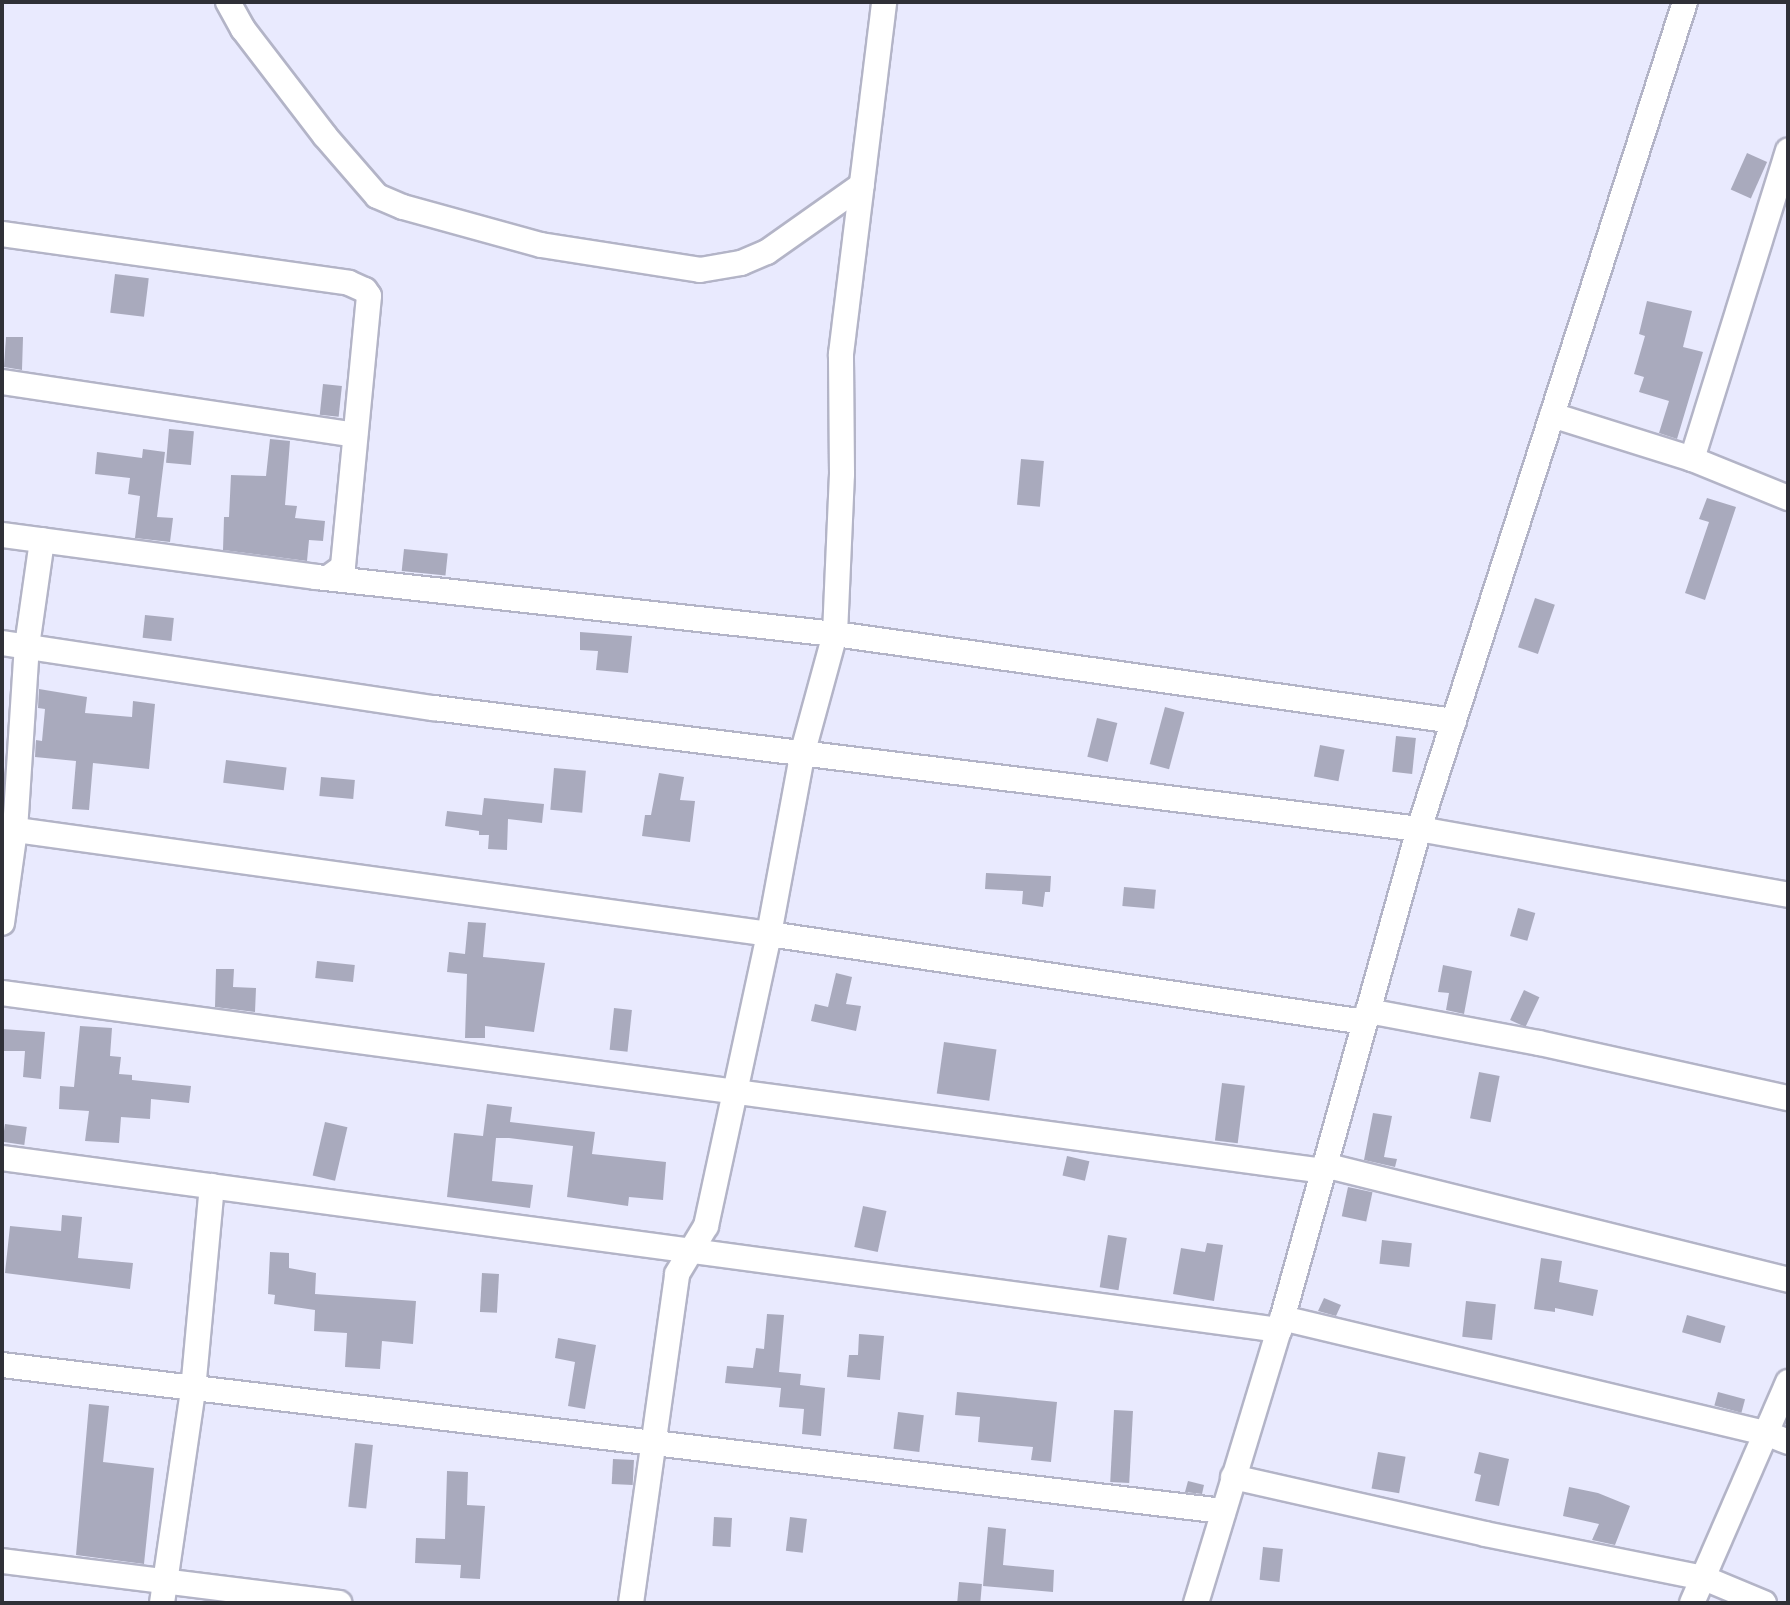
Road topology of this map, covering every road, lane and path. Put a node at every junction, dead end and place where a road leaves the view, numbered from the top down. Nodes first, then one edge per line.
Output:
1 (228, 2) edge
2 (884, 2) edge
3 (1685, 2) edge
4 (1788, 151) edge
5 (862, 185) junction
6 (2, 234) edge
7 (2, 382) edge
8 (1552, 415) junction
9 (355, 435) junction
10 (1692, 459) junction
11 (1788, 498) edge
12 (2, 535) edge
13 (42, 540) junction
14 (328, 577) junction
15 (835, 634) junction
16 (2, 643) edge
17 (27, 646) junction
18 (1454, 721) junction
19 (803, 751) junction
20 (8, 829) edge
21 (1419, 829) junction
22 (1788, 895) edge
23 (2, 923) edge
24 (769, 934) junction
25 (2, 993) edge
26 (1366, 1016) junction
27 (735, 1093) junction
28 (1788, 1098) edge
29 (2, 1158) edge
30 (1324, 1168) junction
31 (212, 1186) junction
32 (691, 1251) junction
33 (1788, 1280) edge
34 (1280, 1324) junction
35 (2, 1365) edge
36 (1788, 1382) edge
37 (192, 1390) junction
38 (1777, 1438) edge
39 (653, 1445) junction
40 (1233, 1477) junction
41 (1223, 1511) junction
42 (2, 1561) edge
43 (1704, 1578) junction
44 (163, 1593) edge
45 (339, 1603) edge
46 (631, 1603) edge
47 (1196, 1603) edge
48 (1692, 1603) edge
49 (1765, 1603) edge

1 - 5 street
2 - 5 street
3 - 8 street
4 - 10 street
5 - 15 street
6 - 9 street
7 - 9 street
8 - 10 street
8 - 18 street
9 - 14 street
10 - 11 street
12 - 13 street
13 - 14 street
13 - 17 street
14 - 15 street
15 - 18 street
15 - 19 street
16 - 17 street
17 - 19 street
17 - 20 street
18 - 21 street
19 - 21 street
19 - 24 street
20 - 23 street
20 - 24 street
21 - 22 street
21 - 26 street
24 - 26 street
24 - 27 street
25 - 27 street
26 - 28 street
26 - 30 street
27 - 30 street
27 - 32 street
29 - 31 street
30 - 33 street
30 - 34 street
31 - 32 street
31 - 37 street
32 - 34 street
32 - 39 street
34 - 38 street
34 - 40 street
35 - 37 street
36 - 38 street
37 - 39 street
37 - 44 street
38 - 43 street
39 - 41 street
39 - 46 street
40 - 41 street
40 - 43 street
41 - 47 street
42 - 44 street
43 - 48 street
43 - 49 street
44 - 45 street

